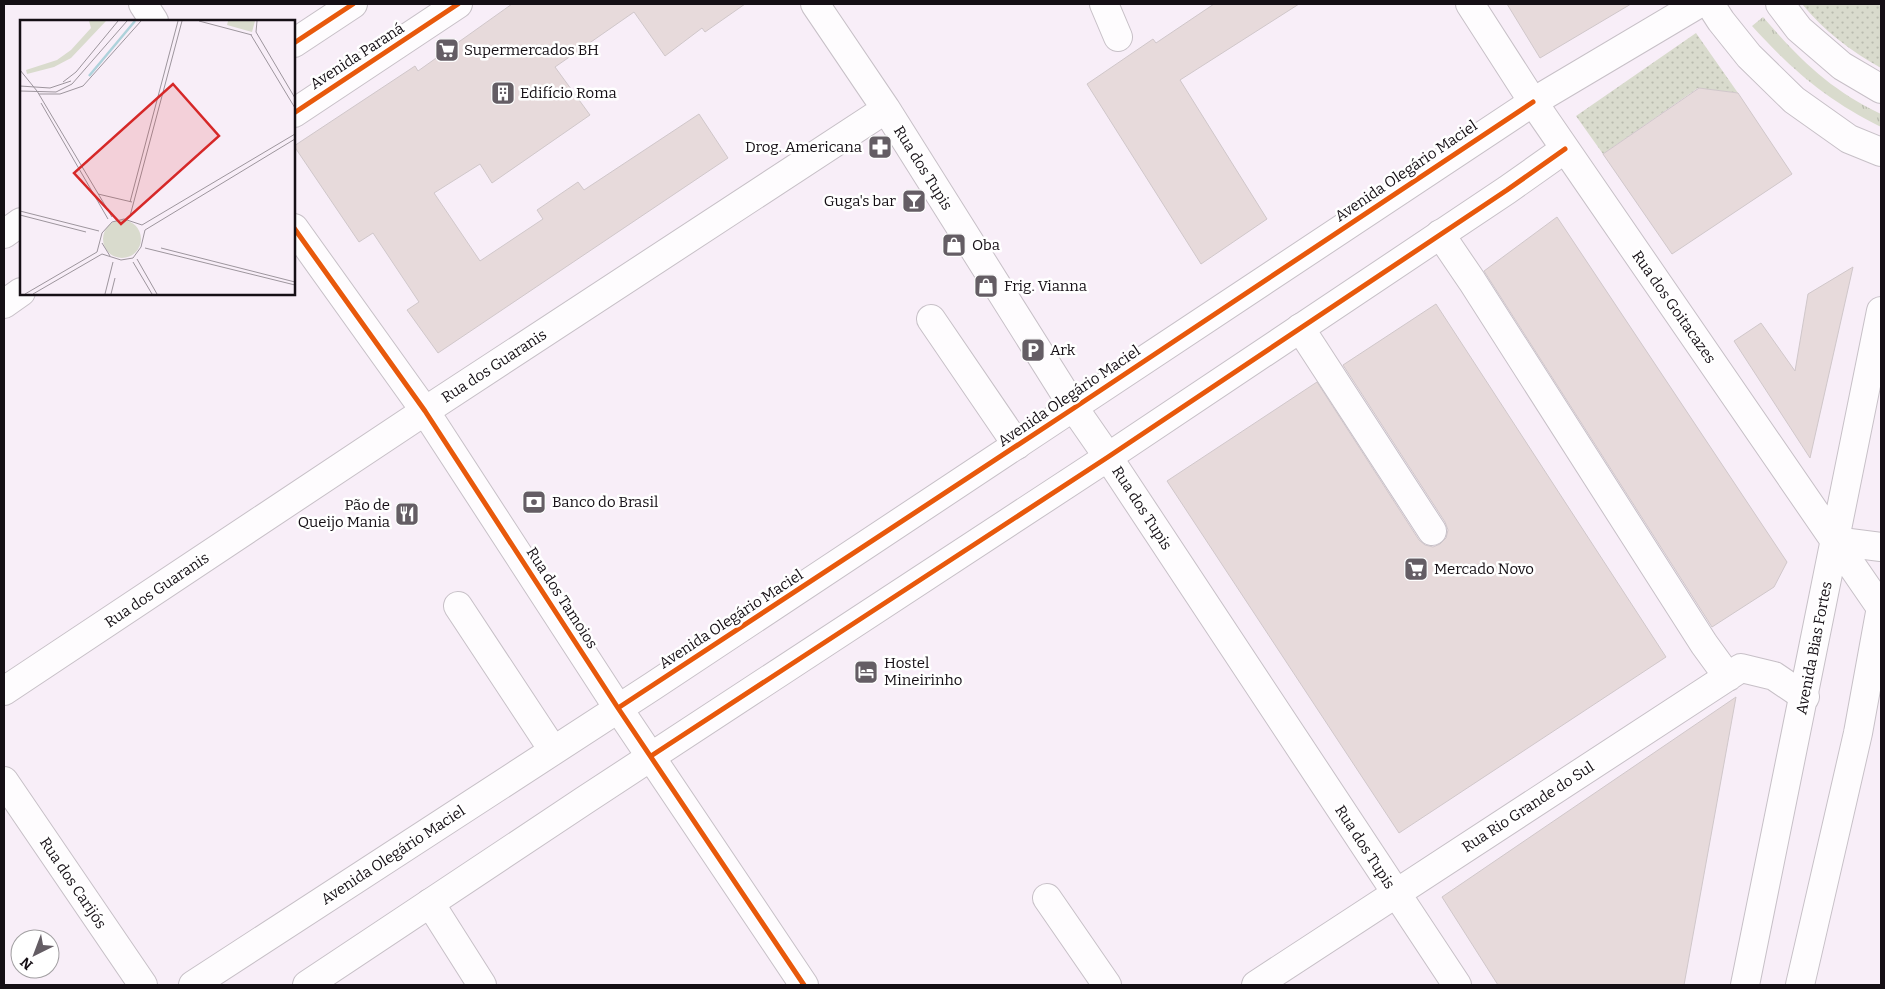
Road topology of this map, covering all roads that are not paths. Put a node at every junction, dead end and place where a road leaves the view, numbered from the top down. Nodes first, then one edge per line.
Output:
1 (143, 4) edge
2 (353, 4) edge
3 (458, 4) edge
4 (815, 4) edge
5 (1104, 4) edge
6 (1470, 4) edge
7 (1698, 4) edge
8 (1710, 4) edge
9 (1780, 4) edge
10 (153, 20) edge
11 (1118, 37) dead end
12 (295, 42) edge
13 (1881, 89) edge
14 (1533, 102) junction
15 (886, 109) junction
16 (295, 112) edge
17 (1565, 149) junction
18 (1881, 152) edge
19 (20, 223) edge
20 (295, 229) edge
21 (4, 234) edge
22 (1440, 234) junction
23 (20, 293) edge
24 (4, 304) edge
25 (1881, 311) edge
26 (931, 319) dead end
27 (1300, 328) junction
28 (1074, 408) junction
29 (425, 411) junction
30 (1017, 445) junction
31 (1108, 456) junction
32 (1432, 531) dead end
33 (1834, 541) junction
34 (1881, 547) edge
35 (458, 606) dead end
36 (1881, 608) edge
37 (1728, 677) junction
38 (4, 692) edge
39 (1805, 697) junction
40 (618, 708) junction
41 (1869, 727) edge
42 (553, 750) junction
43 (651, 756) junction
44 (4, 781) edge
45 (1395, 893) junction
46 (1047, 898) dead end
47 (430, 903) junction
48 (143, 985) edge
49 (193, 985) edge
50 (307, 985) edge
51 (482, 985) edge
52 (804, 985) edge
53 (1106, 985) edge
54 (1256, 985) edge
55 (1456, 985) edge
56 (1746, 985) edge
57 (1800, 985) edge

1 - 10 main road
2 - 12 main road
3 - 16 main road, Avenida Paraná
4 - 15 main road, Rua dos Tupis
5 - 11 main road
6 - 14 main road, Rua dos Goitacazes
7 - 14 main road, Avenida Olegário Maciel
8 - 18 main road
9 - 13 main road
14 - 17 main road, Rua dos Goitacazes
14 - 28 main road, Avenida Olegário Maciel
15 - 28 main road, Rua dos Tupis
15 - 29 main road, Rua dos Guaranis
17 - 22 main road
17 - 33 main road, Rua dos Goitacazes
19 - 21 main road
20 - 29 main road, Rua dos Tamoios
22 - 27 main road
22 - 37 main road
23 - 24 main road
25 - 33 main road, Avenida Bias Fortes
26 - 30 main road
27 - 31 main road
27 - 32 main road
28 - 30 main road, Avenida Olegário Maciel
28 - 31 main road, Rua dos Tupis
29 - 38 main road, Rua dos Guaranis
29 - 40 main road, Rua dos Tamoios
30 - 40 main road, Avenida Olegário Maciel
31 - 43 main road
31 - 45 main road, Rua dos Tupis
33 - 34 main road
33 - 36 main road, Rua dos Goitacazes
33 - 39 main road, Avenida Bias Fortes
35 - 42 main road
36 - 41 main road
37 - 39 main road, Rua Rio Grande do Sul
37 - 45 main road, Rua Rio Grande do Sul
39 - 56 main road, Avenida Bias Fortes
40 - 42 main road, Avenida Olegário Maciel
40 - 43 main road, Rua dos Tamoios
41 - 57 main road
42 - 49 main road, Avenida Olegário Maciel
43 - 47 main road
43 - 52 main road, Rua dos Tamoios
44 - 48 main road, Rua dos Carijós
45 - 54 main road, Rua Rio Grande do Sul
45 - 55 main road, Rua dos Tupis
46 - 53 main road
47 - 50 main road
47 - 51 main road

